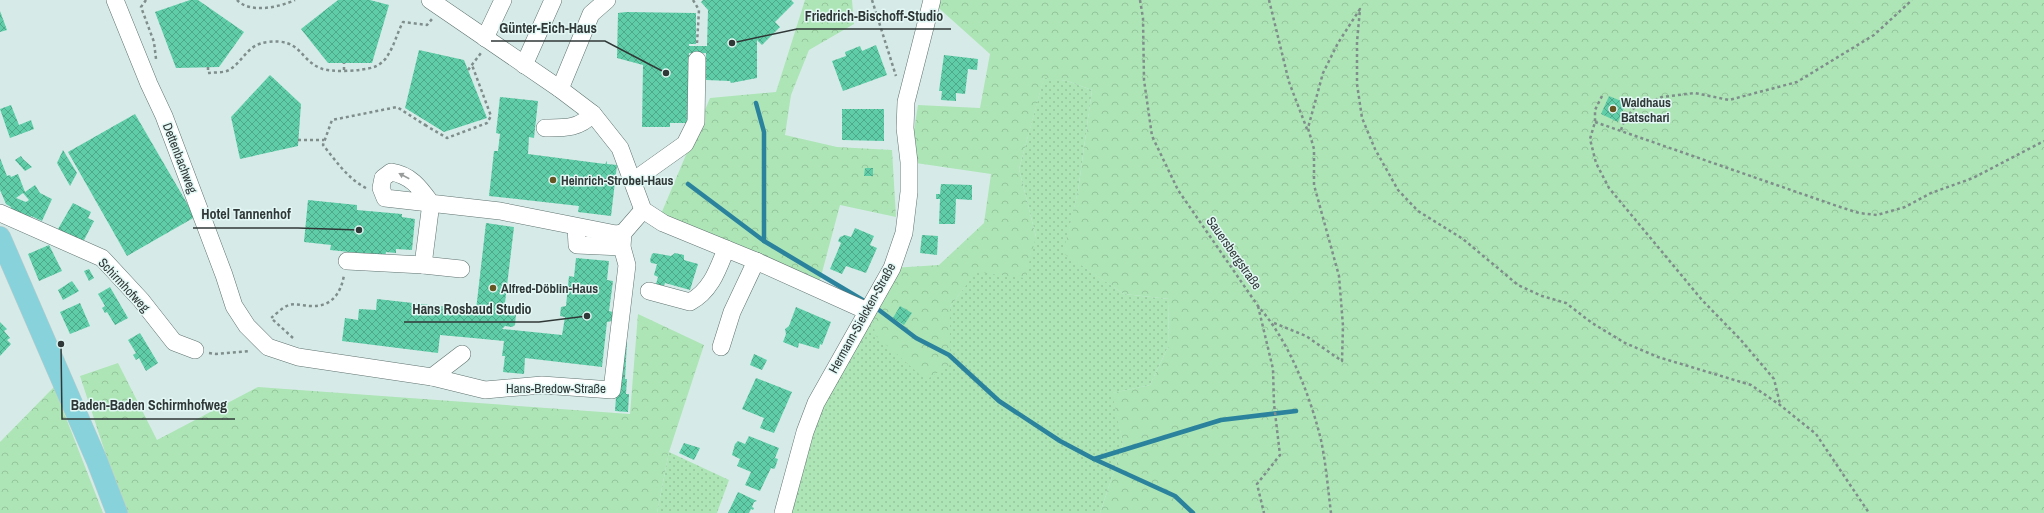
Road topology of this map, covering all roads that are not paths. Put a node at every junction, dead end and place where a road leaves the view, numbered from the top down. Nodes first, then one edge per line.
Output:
1 (115, 0) edge
2 (503, 0) edge
3 (553, 0) edge
4 (607, 0) edge
5 (932, 0) edge
6 (436, 4) edge
7 (487, 40) junction
8 (697, 60) dead end
9 (524, 65) junction
10 (560, 89) junction
11 (593, 114) junction
12 (545, 128) dead end
13 (633, 181) junction
14 (432, 203) junction
15 (643, 210) junction
16 (0, 214) edge
17 (0, 237) edge
18 (623, 240) junction
19 (726, 249) junction
20 (5, 260) edge
21 (756, 261) junction
22 (346, 265) road end
23 (423, 265) junction
24 (461, 269) dead end
25 (649, 291) dead end
26 (870, 306) junction
27 (720, 347) dead end
28 (195, 350) road end
29 (462, 354) dead end
30 (298, 357) joint
31 (432, 377) junction
32 (117, 513) edge
33 (783, 513) edge

1 - 30 street, Dettenbachweg
2 - 7 street
3 - 9 street
4 - 10 street
5 - 26 street, Hermann-Sielcken-Straße
6 - 7 street
7 - 9 street
8 - 13 street
9 - 10 street
10 - 11 street
11 - 12 street
11 - 13 street
13 - 15 street
14 -> 14 street
14 - 18 street
14 - 23 street
15 - 18 street
15 - 19 street
16 - 28 street, Schirmhofweg
17 - 20 main road
18 - 31 street, Hans-Bredow-Straße
19 - 21 street
19 - 25 street
20 - 32 main road
21 - 26 street
21 - 27 street
22 - 23 street
23 - 24 street
26 - 33 street, Hermann-Sielcken-Straße
29 - 31 street
30 - 31 street, Hans-Bredow-Straße

